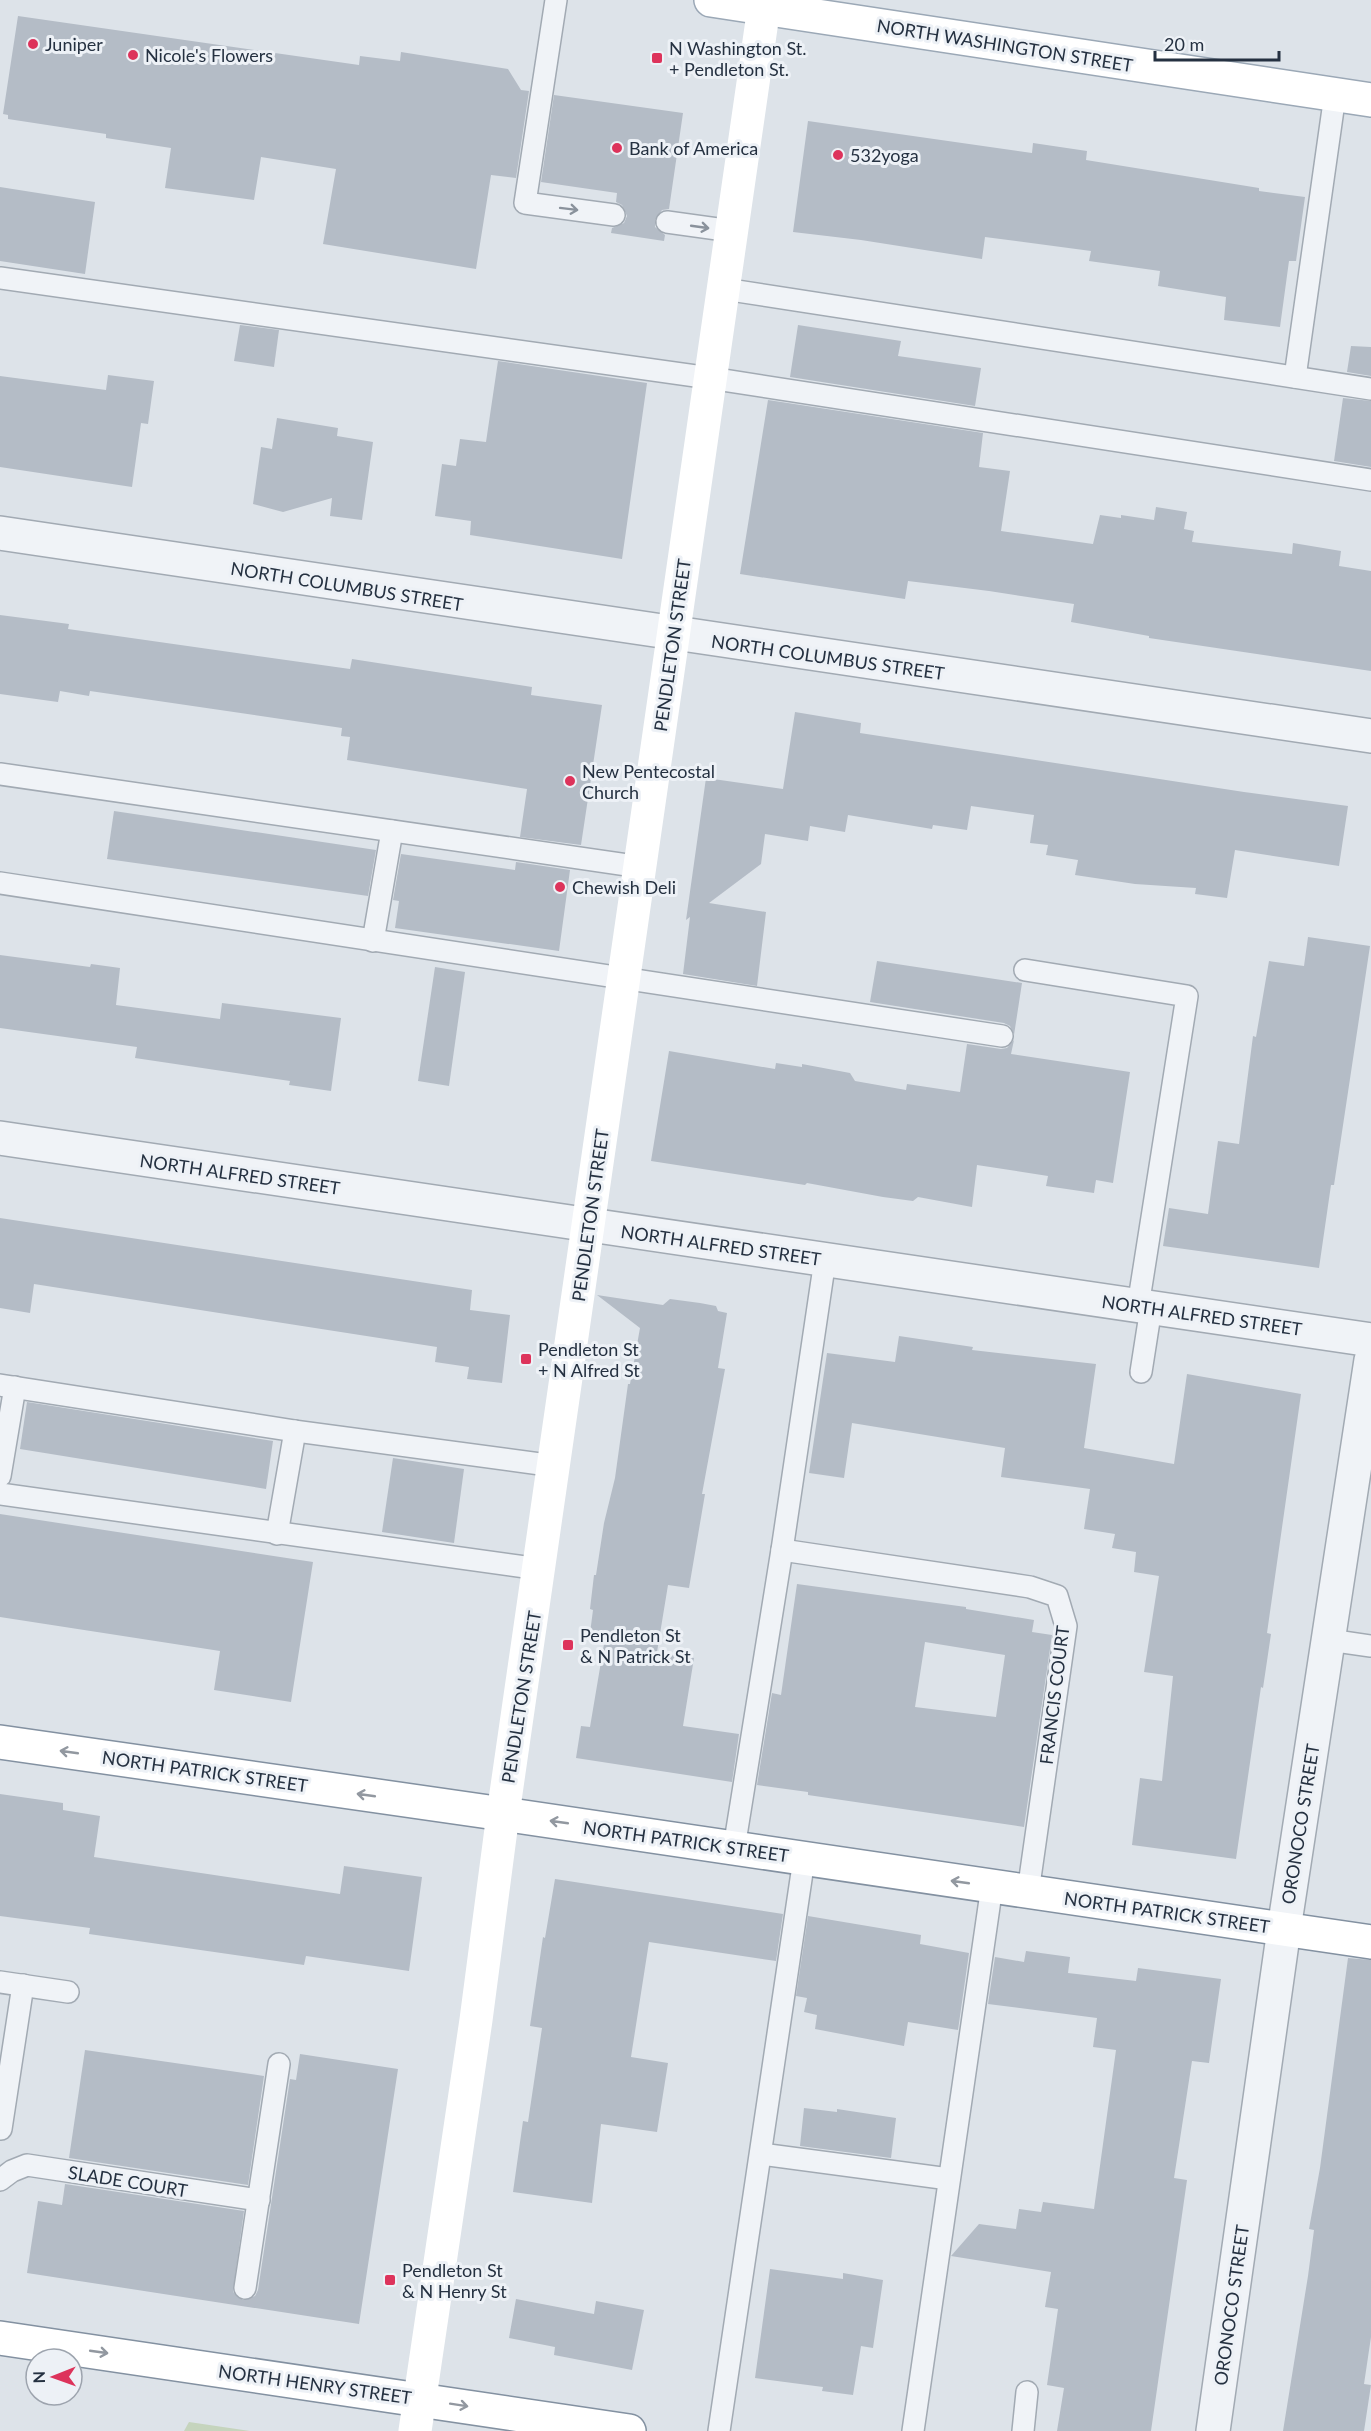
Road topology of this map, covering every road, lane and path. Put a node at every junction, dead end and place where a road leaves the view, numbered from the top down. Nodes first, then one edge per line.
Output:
1 (556, 0) edge
2 (711, 0) edge
3 (764, 4) edge
4 (1335, 95) junction
5 (1371, 100) edge
6 (614, 215) dead end
7 (668, 222) dead end
8 (732, 231) junction
9 (0, 278) edge
10 (724, 289) junction
11 (1295, 377) junction
12 (710, 378) junction
13 (1371, 389) edge
14 (1371, 480) edge
15 (0, 533) edge
16 (674, 634) junction
17 (1371, 736) edge
18 (0, 774) edge
19 (392, 831) junction
20 (640, 867) junction
21 (0, 883) edge
22 (373, 940) junction
23 (1025, 970) dead end
24 (625, 978) junction
25 (1002, 1036) dead end
26 (0, 1138) edge
27 (588, 1225) junction
28 (825, 1260) junction
29 (1145, 1307) junction
30 (1371, 1340) edge
31 (1371, 1360) edge
32 (1141, 1372) dead end
33 (7, 1386) edge
34 (295, 1431) junction
35 (555, 1466) junction
36 (0, 1476) edge
37 (0, 1494) edge
38 (277, 1534) junction
39 (782, 1550) junction
40 (540, 1569) junction
41 (1329, 1640) junction
42 (1371, 1646) edge
43 (0, 1742) edge
44 (503, 1814) junction
45 (734, 1848) junction
46 (804, 1859) junction
47 (992, 1886) junction
48 (1028, 1892) junction
49 (1284, 1929) junction
50 (1371, 1942) edge
51 (0, 1982) edge
52 (23, 1985) junction
53 (68, 1992) dead end
54 (279, 2064) dead end
55 (1, 2129) edge
56 (761, 2154) junction
57 (949, 2179) junction
58 (0, 2180) edge
59 (259, 2200) junction
60 (246, 2288) dead end
61 (0, 2338) edge
62 (1027, 2392) dead end
63 (420, 2399) junction
64 (415, 2431) edge
65 (629, 2431) edge
66 (719, 2431) edge
67 (913, 2431) edge
68 (1023, 2431) edge
69 (1213, 2431) edge

1 -> 6 lane
2 - 3 main road, NORTH WASHINGTON STREET
3 - 4 main road, NORTH WASHINGTON STREET
3 - 8 main road, PENDLETON STREET
4 - 5 main road, NORTH WASHINGTON STREET
4 - 11 lane
7 -> 8 lane
8 - 10 main road, PENDLETON STREET
9 - 12 lane
10 - 11 lane
10 - 12 main road, PENDLETON STREET
11 - 13 lane
12 - 14 lane
12 - 16 main road, PENDLETON STREET
15 - 16 street, NORTH COLUMBUS STREET
16 - 17 street, NORTH COLUMBUS STREET
16 - 20 main road, PENDLETON STREET
18 - 19 lane
19 - 20 lane
19 - 22 lane
20 - 24 main road, PENDLETON STREET
21 - 22 lane
22 - 24 lane
23 - 29 lane
24 - 25 lane
24 - 27 main road, PENDLETON STREET
26 - 27 street, NORTH ALFRED STREET
27 - 28 street, NORTH ALFRED STREET
27 - 35 main road, PENDLETON STREET
28 - 29 street, NORTH ALFRED STREET
28 - 39 lane
29 - 30 street, NORTH ALFRED STREET
29 - 32 lane
31 - 41 street, ORONOCO STREET
33 - 34 lane
33 - 36 lane
34 - 35 lane
34 - 38 lane
35 - 40 main road, PENDLETON STREET
37 - 38 lane
38 - 40 lane
39 - 45 lane
39 - 48 lane, FRANCIS COURT
40 - 44 main road, PENDLETON STREET
41 - 42 lane
41 - 49 street, ORONOCO STREET
44 -> 43 main road, NORTH PATRICK STREET
45 -> 44 main road, NORTH PATRICK STREET
44 - 63 main road, PENDLETON STREET
45 - 46 main road, NORTH PATRICK STREET
47 -> 46 main road, NORTH PATRICK STREET
46 - 56 lane
47 - 48 main road, NORTH PATRICK STREET
47 - 57 lane
48 - 49 main road, NORTH PATRICK STREET
49 - 50 main road, NORTH PATRICK STREET
49 - 69 street, ORONOCO STREET
51 - 52 lane
52 - 53 lane
52 - 55 lane
54 - 59 lane
56 - 57 lane
56 - 66 lane
57 - 67 lane
58 - 59 lane, SLADE COURT
59 - 60 lane
61 -> 63 main road, NORTH HENRY STREET
62 - 68 lane
63 - 64 main road, PENDLETON STREET
63 -> 65 main road, NORTH HENRY STREET

